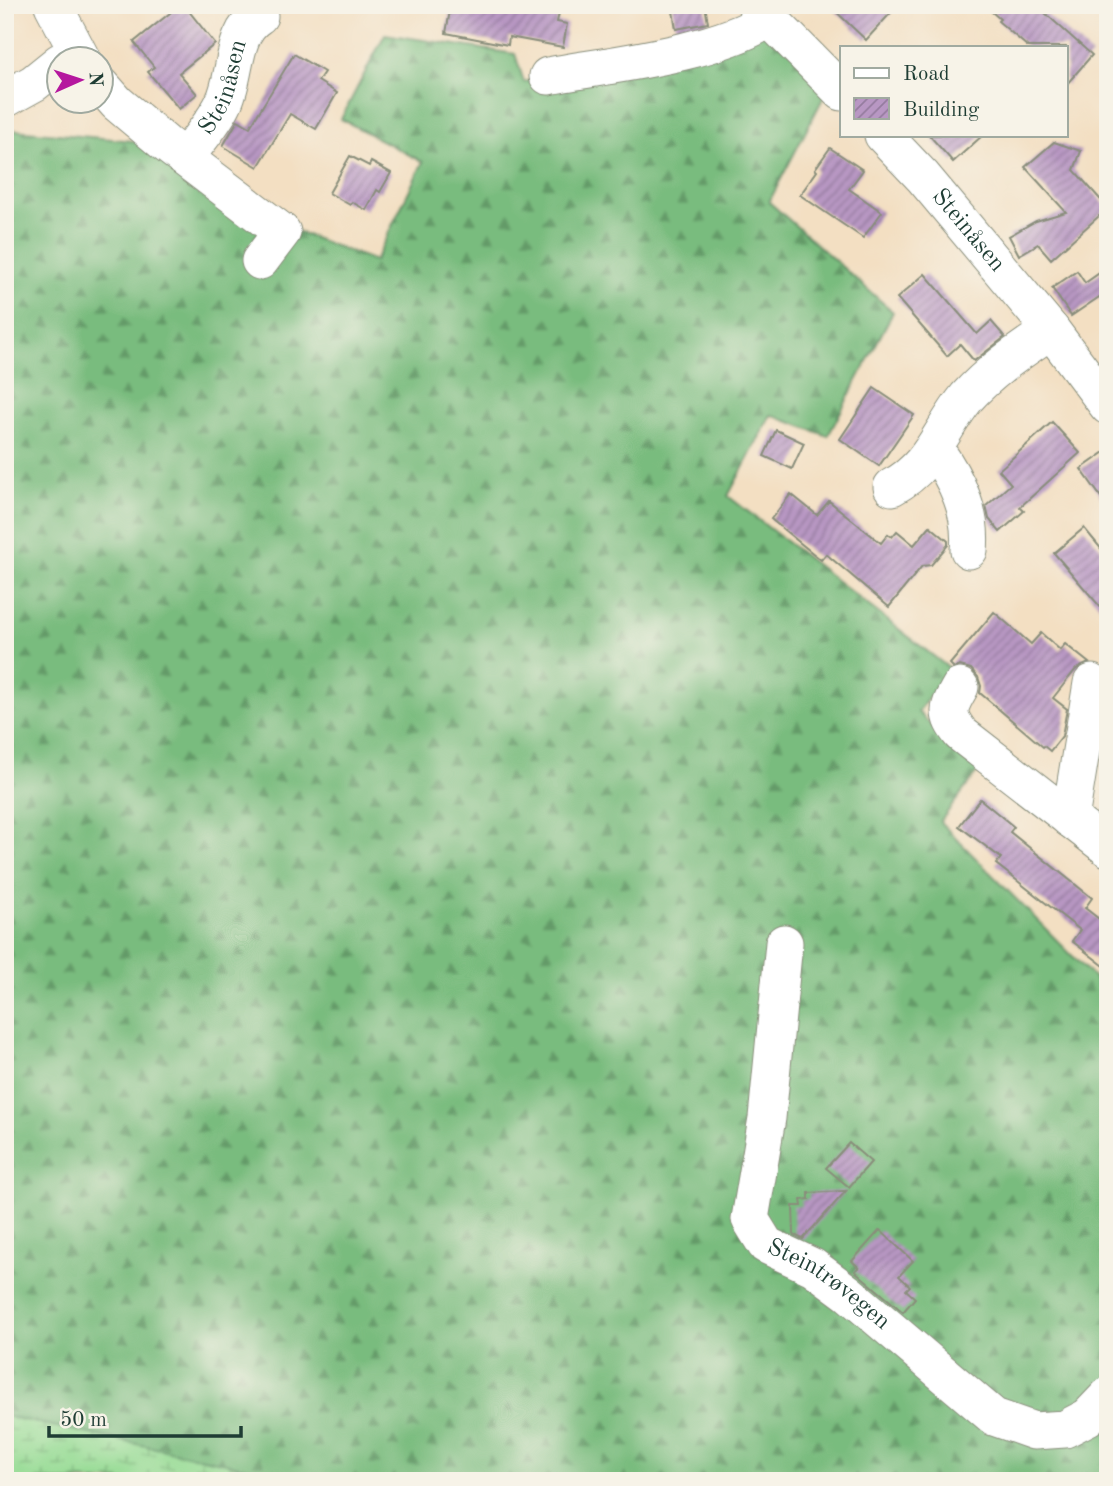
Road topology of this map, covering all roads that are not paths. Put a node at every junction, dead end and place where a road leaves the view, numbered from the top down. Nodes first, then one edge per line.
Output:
1 (53, 5) edge
2 (763, 12) edge
3 (259, 16) dead end
4 (66, 46) edge
5 (46, 75) edge
6 (548, 76) dead end
7 (840, 90) edge
8 (5, 99) edge
9 (116, 102) edge
10 (884, 136) edge
11 (185, 158) junction
12 (260, 261) dead end
13 (1051, 330) junction
14 (1108, 406) edge
15 (935, 449) junction
16 (892, 487) dead end
17 (969, 550) dead end
18 (1092, 683) dead end
19 (960, 687) dead end
20 (1070, 819) junction
21 (1108, 848) edge
22 (783, 943) dead end
23 (1108, 1396) edge

1 - 4 street
2 - 6 street
2 - 7 street
3 - 11 street, Steinåsen
5 - 8 street
9 - 11 street, Steinåsen
10 - 13 street, Steinåsen
11 - 12 street, Steinåsen
13 - 14 street, Steinåsen
13 - 15 street
15 - 16 street
15 - 17 street
18 - 20 street
19 - 20 street
20 - 21 street
22 - 23 street, Steintrøvegen

